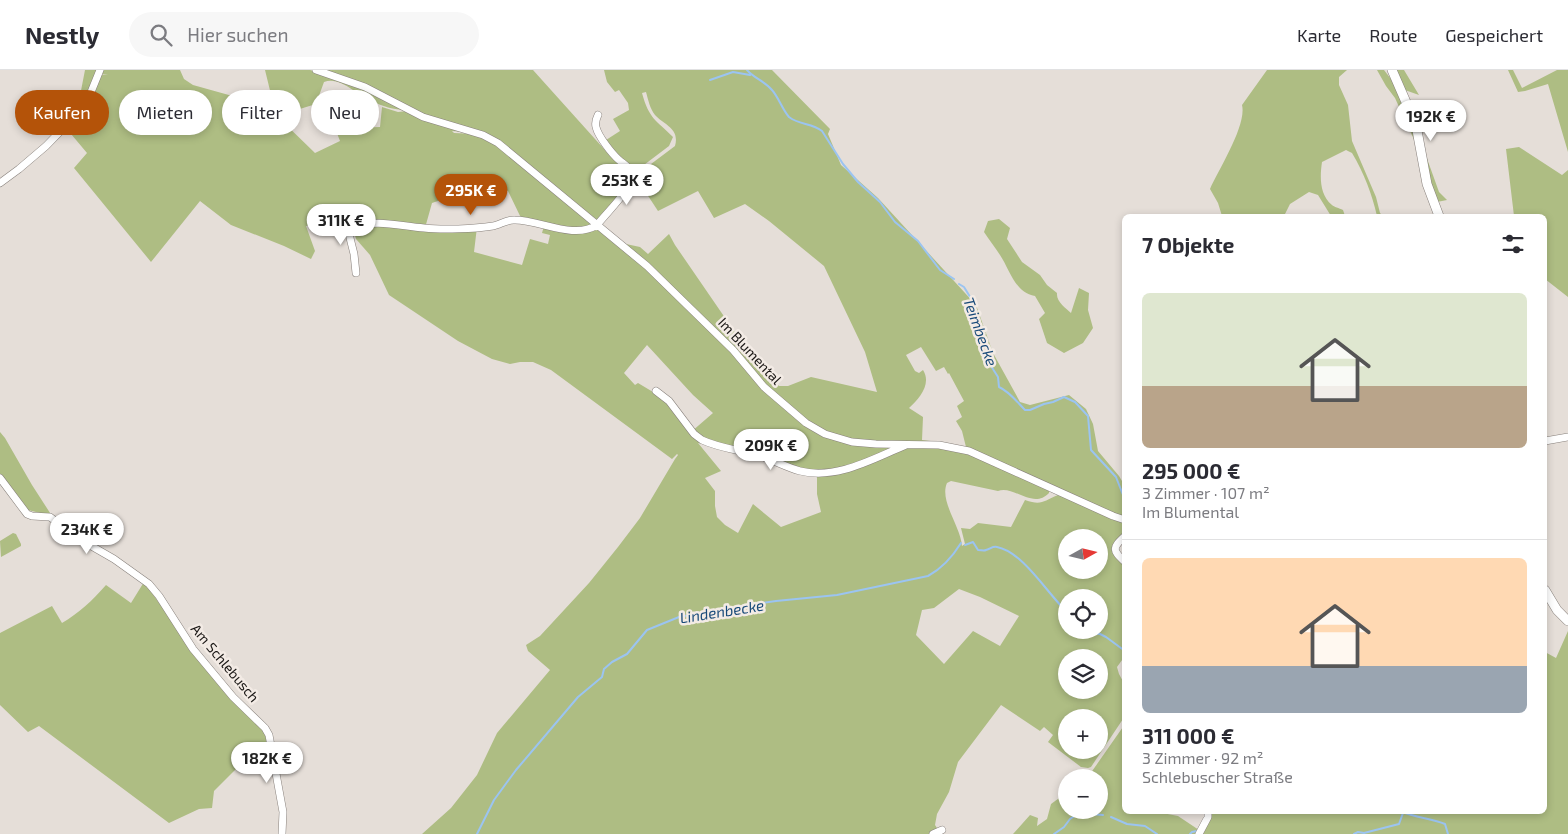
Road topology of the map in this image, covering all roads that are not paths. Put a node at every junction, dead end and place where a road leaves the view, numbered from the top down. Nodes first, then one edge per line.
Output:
1 (100, 70) edge
2 (316, 70) edge
3 (1386, 70) edge
4 (1392, 70) edge
5 (1396, 79) junction
6 (598, 115) dead end
7 (0, 183) edge
8 (1438, 214) edge
9 (597, 225) junction
10 (356, 273) dead end
11 (656, 391) dead end
12 (1568, 437) edge
13 (1547, 441) edge
14 (908, 445) junction
15 (0, 478) edge
16 (1122, 519) edge
17 (1122, 539) edge
18 (1122, 559) edge
19 (1547, 593) edge
20 (1568, 622) edge
21 (1208, 814) edge
22 (942, 830) dead end
23 (282, 834) edge
24 (933, 834) edge
25 (1199, 834) edge

1 - 7 street
2 - 9 street, Im Blumental
3 - 5 street
4 - 5 street
5 - 8 street
6 - 9 street
9 - 10 street
9 - 14 street, Im Blumental
11 - 14 street, Im Blumental
12 - 13 street
14 - 16 street, Im Blumental
15 - 23 street, Am Schlebusch
17 - 18 street
19 - 20 street
21 - 25 street
22 - 24 street

